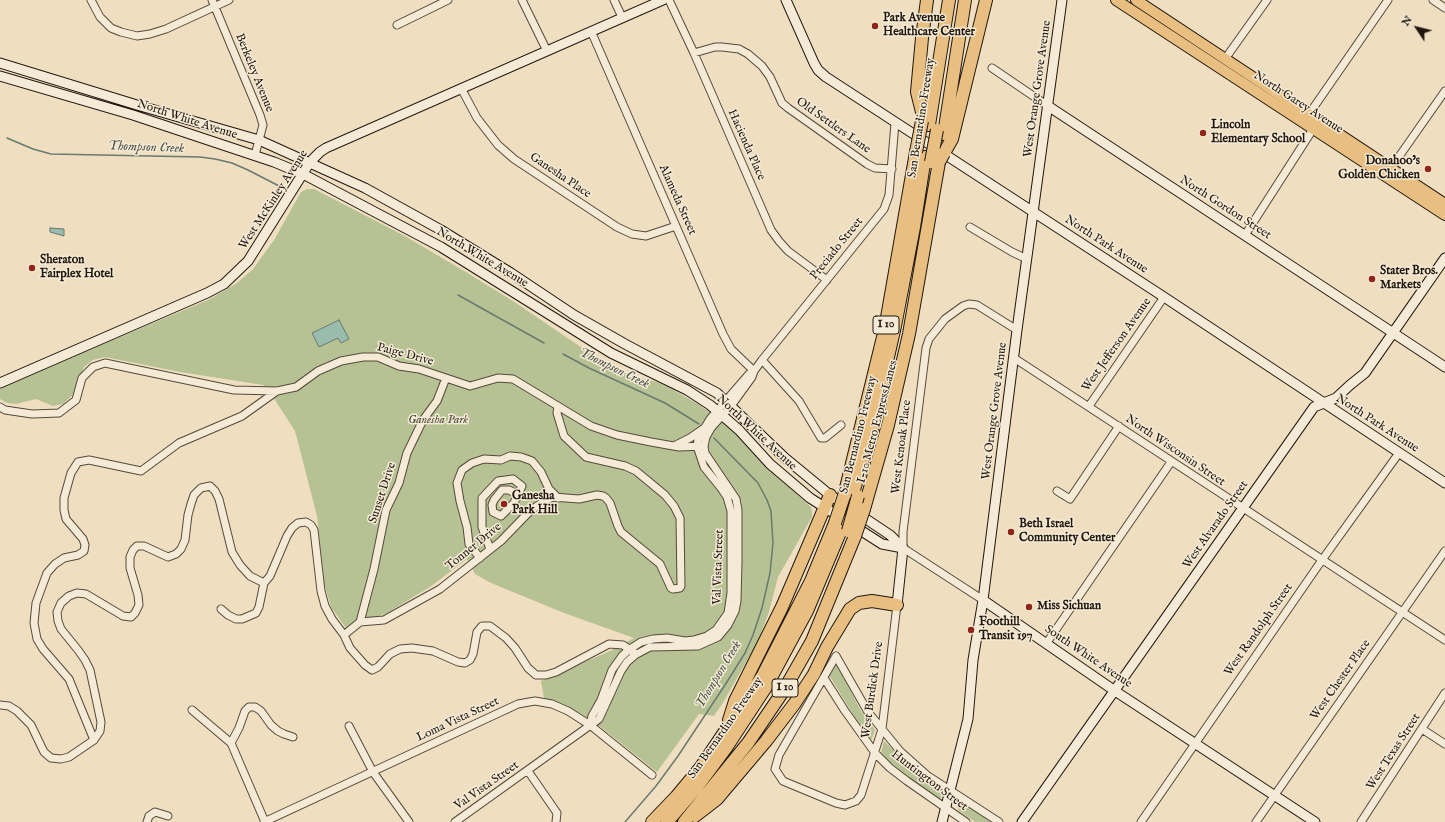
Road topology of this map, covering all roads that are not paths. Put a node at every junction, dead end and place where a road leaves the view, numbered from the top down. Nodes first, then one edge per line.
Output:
1 (91, 0) edge
2 (229, 0) edge
3 (448, 0) edge
4 (522, 0) edge
5 (614, 0) edge
6 (663, 0) edge
7 (669, 0) edge
8 (786, 0) edge
9 (927, 0) edge
10 (942, 0) edge
11 (949, 0) edge
12 (957, 0) edge
13 (965, 0) edge
14 (986, 0) edge
15 (1062, 0) edge
16 (1116, 0) edge
17 (1266, 0) edge
18 (1388, 0) edge
19 (1433, 0) edge
20 (1141, 1) edge
21 (213, 3) edge
22 (1445, 8) edge
23 (622, 17) junction
24 (397, 25) dead end
25 (591, 31) junction
26 (546, 50) junction
27 (694, 53) junction
28 (1225, 59) junction
29 (0, 63) edge
30 (992, 68) dead end
31 (0, 76) edge
32 (461, 88) junction
33 (1445, 91) edge
34 (1048, 106) junction
35 (1309, 114) junction
36 (1319, 120) junction
37 (1303, 122) junction
38 (895, 123) junction
39 (934, 128) junction
40 (1313, 129) junction
41 (259, 140) junction
42 (255, 156) junction
43 (930, 160) junction
44 (310, 162) junction
45 (1391, 168) junction
46 (892, 169) junction
47 (303, 174) junction
48 (1445, 204) edge
49 (1033, 212) junction
50 (1445, 215) edge
51 (676, 226) junction
52 (970, 227) dead end
53 (1244, 235) junction
54 (1445, 258) edge
55 (1027, 260) junction
56 (827, 280) junction
57 (1164, 297) junction
58 (1017, 330) junction
59 (1392, 332) junction
60 (1014, 358) junction
61 (762, 360) junction
62 (1445, 367) edge
63 (754, 371) junction
64 (446, 378) junction
65 (0, 383) edge
66 (277, 391) junction
67 (1324, 403) junction
68 (728, 404) junction
69 (558, 406) junction
70 (1088, 406) junction
71 (0, 407) edge
72 (720, 414) junction
73 (841, 425) dead end
74 (1119, 426) junction
75 (703, 429) junction
76 (673, 446) junction
77 (701, 446) junction
78 (1399, 453) junction
79 (1171, 462) junction
80 (1445, 483) edge
81 (1057, 491) dead end
82 (517, 494) dead end
83 (830, 495) junction
84 (851, 497) junction
85 (558, 498) junction
86 (825, 508) junction
87 (1242, 508) junction
88 (845, 529) junction
89 (903, 548) junction
90 (490, 550) junction
91 (1445, 551) edge
92 (480, 558) junction
93 (1322, 560) junction
94 (264, 583) junction
95 (983, 600) junction
96 (897, 605) junction
97 (221, 609) dead end
98 (1402, 612) junction
99 (360, 622) junction
100 (344, 635) junction
101 (1445, 640) edge
102 (1046, 644) junction
103 (631, 653) junction
104 (824, 678) junction
105 (1115, 691) junction
106 (1445, 693) edge
107 (0, 705) edge
108 (192, 710) dead end
109 (590, 725) junction
110 (349, 726) dead end
111 (882, 729) junction
112 (1422, 729) junction
113 (724, 735) junction
114 (293, 737) dead end
115 (94, 740) junction
116 (1195, 742) junction
117 (231, 743) junction
118 (1445, 744) edge
119 (875, 753) junction
120 (528, 771) junction
121 (373, 772) junction
122 (652, 775) dead end
123 (950, 790) junction
124 (1274, 795) junction
125 (946, 808) junction
126 (168, 816) dead end
127 (148, 822) edge
128 (264, 822) edge
129 (409, 822) edge
130 (455, 822) edge
131 (556, 822) edge
132 (652, 822) edge
133 (667, 822) edge
134 (675, 822) edge
135 (684, 822) edge
136 (687, 822) edge
137 (942, 822) edge
138 (966, 822) edge
139 (999, 822) edge
140 (1022, 822) edge
141 (1141, 822) edge
142 (1256, 822) edge
143 (1316, 822) edge
144 (1361, 822) edge

1 - 21 street
2 - 21 street
3 - 24 street
4 - 26 street
5 - 23 street
6 - 23 street, West McKinley Avenue
7 - 27 street, Hacienda Place
8 - 38 street, North Park Avenue
9 - 39 highway
10 - 39 highway, San Bernardino Freeway / I 10
11 - 39 highway, I-10 Metro ExpressLanes
12 - 39 highway, I-10 Metro ExpressLanes
13 - 39 highway, San Bernardino Freeway / I 10
14 - 39 highway
15 - 34 street, West Orange Grove Avenue
16 - 37 main road, North Garey Avenue
17 - 28 street
18 - 35 street
19 - 22 street
20 - 28 main road, North Garey Avenue
21 - 41 street, Berkeley Avenue
23 - 25 street, West McKinley Avenue
25 - 26 street, West McKinley Avenue
25 - 51 street, Alameda Street
26 - 32 street, West McKinley Avenue
27 - 46 street, Old Settlers Lane
27 - 56 street, Hacienda Place
28 - 35 main road, North Garey Avenue
29 - 41 street, North White Avenue
30 - 34 street, North Gordon Street
31 - 42 street, North White Avenue
32 - 44 street, West McKinley Avenue
32 - 51 street, Ganesha Place
33 - 45 street
34 - 49 street, West Orange Grove Avenue
34 - 53 street, North Gordon Street
35 - 36 main road, North Garey Avenue
35 - 37 street
36 - 40 street
36 - 45 main road, North Garey Avenue
37 - 40 main road, North Garey Avenue
38 - 46 street, Preciado Street
38 - 49 street, North Park Avenue
39 - 43 highway, San Bernardino Freeway / I 10, bridge
39 - 43 highway, bridge
39 - 43 highway, I-10 Metro ExpressLanes, bridge
40 - 50 main road, North Garey Avenue
40 - 53 street
41 - 42 street, Berkeley Avenue
41 - 44 street, North White Avenue
42 - 47 street, North White Avenue
43 - 84 highway, San Bernardino Freeway / I 10
43 - 84 highway, I-10 Metro ExpressLanes
43 - 88 highway, San Bernardino Freeway / I 10, bridge
44 - 47 street, West McKinley Avenue
44 - 68 street, North White Avenue
45 - 48 main road, North Garey Avenue
46 - 56 street, Preciado Street
47 - 65 street, West McKinley Avenue
47 - 72 street, North White Avenue
49 - 55 street, West Orange Grove Avenue
49 - 57 street, North Park Avenue
51 - 63 street, Alameda Street
52 - 55 street
53 - 59 street, North Gordon Street
54 - 59 street, West Alvarado Street
55 - 58 street, West Orange Grove Avenue
56 - 61 street, Preciado Street
57 - 67 street, North Park Avenue
57 - 70 street, West Jefferson Avenue
58 - 60 street, West Orange Grove Avenue
58 - 89 street, West Kenoak Place
59 - 62 street, North Gordon Street
59 - 67 street, West Alvarado Street
60 - 70 street, North Wisconsin Street
60 - 95 street, West Orange Grove Avenue
61 - 63 street, Preciado Street
61 - 73 street
63 - 68 street, Preciado Street
64 - 66 street, Paige Drive
64 - 69 street, Paige Drive
64 - 99 street, Sunset Drive
66 - 71 street, Paige Drive
66 - 115 street
67 - 78 street, North Park Avenue
67 - 87 street, West Alvarado Street
68 - 72 street, Preciado Street
68 - 83 street, North White Avenue
69 - 76 street, Paige Drive
69 - 85 street, Tonner Drive
70 - 74 street, North Wisconsin Street
72 - 75 street
72 - 77 street
72 - 86 street, North White Avenue
74 - 79 street, North Wisconsin Street
74 - 81 street
75 - 76 street
75 - 77 street
76 - 77 street, Paige Drive
77 - 103 street, Val Vista Street
78 - 80 street, North Park Avenue
78 - 93 street, West Randolph Street
79 - 87 street, North Wisconsin Street
79 - 102 street
82 - 90 street
83 - 86 highway
83 - 89 street, South White Avenue
84 - 88 highway, San Bernardino Freeway / I 10, bridge
85 - 90 street, Tonner Drive
85 - 92 street
86 - 89 street, North White Avenue
86 - 113 highway
87 - 93 street, North Wisconsin Street
87 - 105 street, West Alvarado Street
88 - 113 highway, San Bernardino Freeway / I 10
88 - 133 highway
88 - 134 highway
88 - 135 highway, San Bernardino Freeway / I 10
89 - 95 street, South White Avenue
89 - 96 street, West Burdick Drive
90 - 92 street, Tonner Drive
91 - 98 street, West Chester Place
92 - 99 street, Tonner Drive
93 - 98 street, North Wisconsin Street
93 - 116 street, West Randolph Street
94 - 97 street
94 - 100 street
94 - 115 street
95 - 102 street, South White Avenue
95 - 123 street, West Orange Grove Avenue
96 - 111 street, West Burdick Drive
96 - 136 highway
98 - 101 street, North Wisconsin Street
98 - 124 street, West Chester Place
99 - 100 street
100 - 103 street
102 - 105 street, South White Avenue
103 - 109 street, Val Vista Street
104 - 111 street, West Burdick Drive
104 - 119 street, Huntington Street
104 - 119 street, West Burdick Drive
105 - 116 street, South White Avenue
105 - 140 street, West Alvarado Street
106 - 112 street, West Texas Street
107 - 115 street
108 - 117 street
109 - 120 street, Val Vista Street
109 - 121 street, Loma Vista Street
109 - 122 street, Loma Vista Street
110 - 121 street
111 - 119 street, West Burdick Drive
111 - 123 street
112 - 118 street
112 - 144 street, West Texas Street
113 - 132 highway, San Bernardino Freeway / I 10
114 - 117 street
116 - 124 street, South White Avenue
116 - 141 street, West Randolph Street
117 - 128 street
119 - 125 street, Huntington Street
120 - 130 street, Val Vista Street
120 - 131 street
121 - 128 street, Loma Vista Street
121 - 129 street
123 - 125 street, West Orange Grove Avenue
123 - 139 street
124 - 142 street, West Chester Place
124 - 143 street, South White Avenue
125 - 137 street, West Orange Grove Avenue
125 - 138 street, Huntington Street
126 - 127 street

